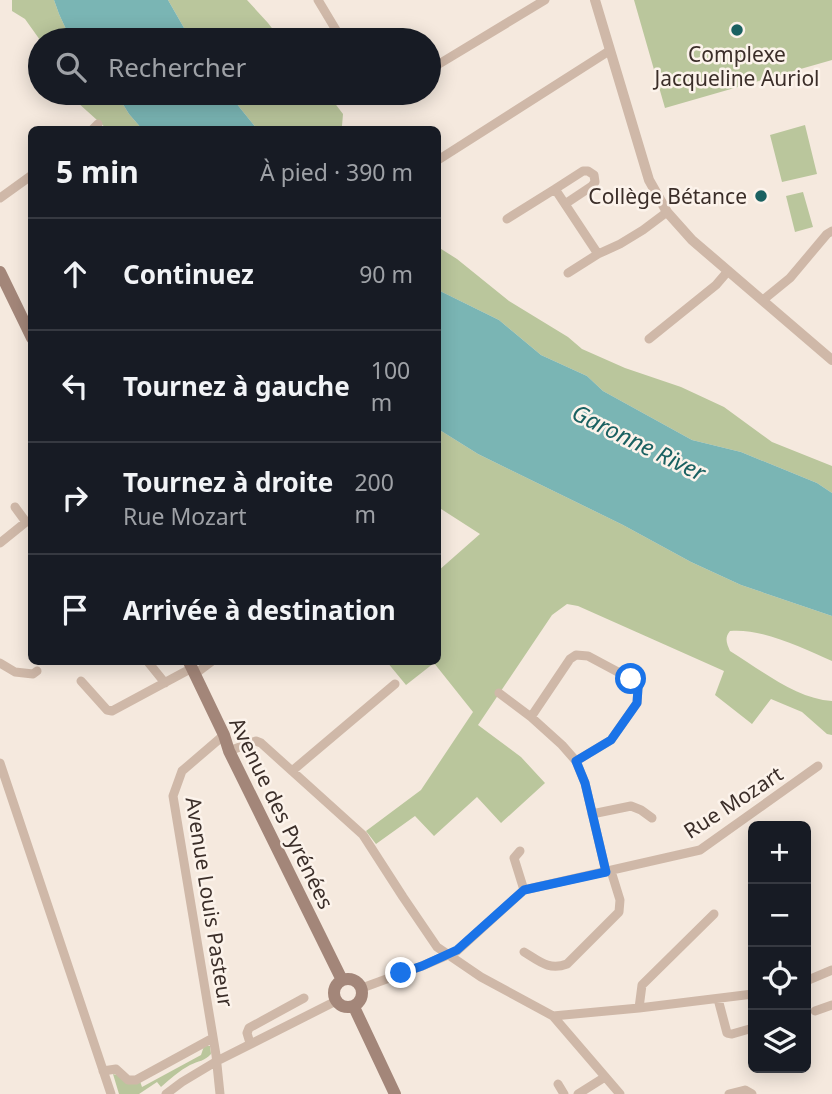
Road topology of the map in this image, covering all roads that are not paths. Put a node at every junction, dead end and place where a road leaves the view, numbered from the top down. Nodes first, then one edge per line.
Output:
1 (318, 0) edge
2 (545, 0) edge
3 (595, 0) edge
4 (335, 28) edge
5 (609, 51) junction
6 (441, 63) edge
7 (441, 158) edge
8 (28, 179) edge
9 (555, 189) junction
10 (0, 198) edge
11 (565, 204) junction
12 (667, 212) junction
13 (507, 219) dead end
14 (832, 230) edge
15 (598, 254) junction
16 (729, 271) junction
17 (0, 272) edge
18 (568, 273) dead end
19 (763, 300) junction
20 (28, 330) edge
21 (649, 339) dead end
22 (832, 360) edge
23 (15, 506) dead end
24 (0, 543) edge
25 (0, 663) edge
26 (151, 665) edge
27 (192, 668) edge
28 (37, 671) dead end
29 (81, 681) dead end
30 (165, 683) junction
31 (395, 684) dead end
32 (499, 693) dead end
33 (530, 717) junction
34 (224, 735) junction
35 (229, 751) junction
36 (576, 761) junction
37 (0, 763) edge
38 (818, 766) dead end
39 (292, 771) junction
40 (4, 789) edge
41 (592, 814) junction
42 (652, 818) dead end
43 (520, 851) dead end
44 (608, 872) junction
45 (524, 890) junction
46 (714, 914) dead end
47 (524, 952) dead end
48 (446, 955) junction
49 (832, 970) edge
50 (811, 979) edge
51 (342, 980) junction
52 (362, 988) junction
53 (748, 995) edge
54 (304, 998) dead end
55 (718, 999) junction
56 (336, 1001) junction
57 (832, 1005) edge
58 (354, 1007) junction
59 (639, 1008) junction
60 (815, 1010) dead end
61 (552, 1016) junction
62 (748, 1029) edge
63 (213, 1038) junction
64 (250, 1043) junction
65 (217, 1060) junction
66 (103, 1071) junction
67 (605, 1077) junction
68 (558, 1084) dead end
69 (748, 1092) edge
70 (111, 1094) edge
71 (166, 1094) edge
72 (220, 1094) edge
73 (395, 1094) edge
74 (564, 1094) edge
75 (578, 1094) edge
76 (620, 1094) edge
77 (729, 1094) edge

1 - 4 street
2 - 6 street
3 - 5 street
5 - 7 street
5 - 12 street
8 - 10 street
9 - 11 street
9 - 11 street
9 - 13 street
11 - 15 street
12 - 15 street
12 - 16 street
14 - 19 street
15 - 18 street
16 - 19 street
16 - 21 street
17 - 20 main road
19 - 22 street
23 - 24 street
25 - 28 street
26 - 30 street
27 - 30 street
27 - 34 main road, Avenue des Pyrénées
29 - 30 street
31 - 39 street
32 - 33 street
33 - 36 street
33 - 36 street
34 - 35 main road, Avenue des Pyrénées
34 - 63 street, Avenue Louis Pasteur
35 - 39 street
35 - 51 main road, Avenue des Pyrénées
36 - 41 street
37 - 40 street
38 - 44 street, Rue Mozart
39 - 48 street
40 - 66 street
41 - 42 street
41 - 44 street
43 - 45 street
44 - 45 street, Rue Mozart
44 - 47 street
45 - 48 street, Rue Mozart
46 - 59 street
48 - 52 street, Rue Mozart
48 - 61 street
49 - 50 street
51 - 52 main road
51 - 56 main road
52 - 58 main road
53 - 55 street
54 - 64 street
55 - 59 street
55 - 62 street
56 - 58 main road
56 - 64 street
57 - 60 street
58 - 73 main road
59 - 61 street
61 - 67 street
63 - 65 street, Avenue Louis Pasteur
63 - 66 street
64 - 65 street
65 - 71 street
65 - 72 street, Avenue Louis Pasteur
66 - 70 street
67 - 75 street
67 - 76 street
68 - 74 street
69 - 77 street

